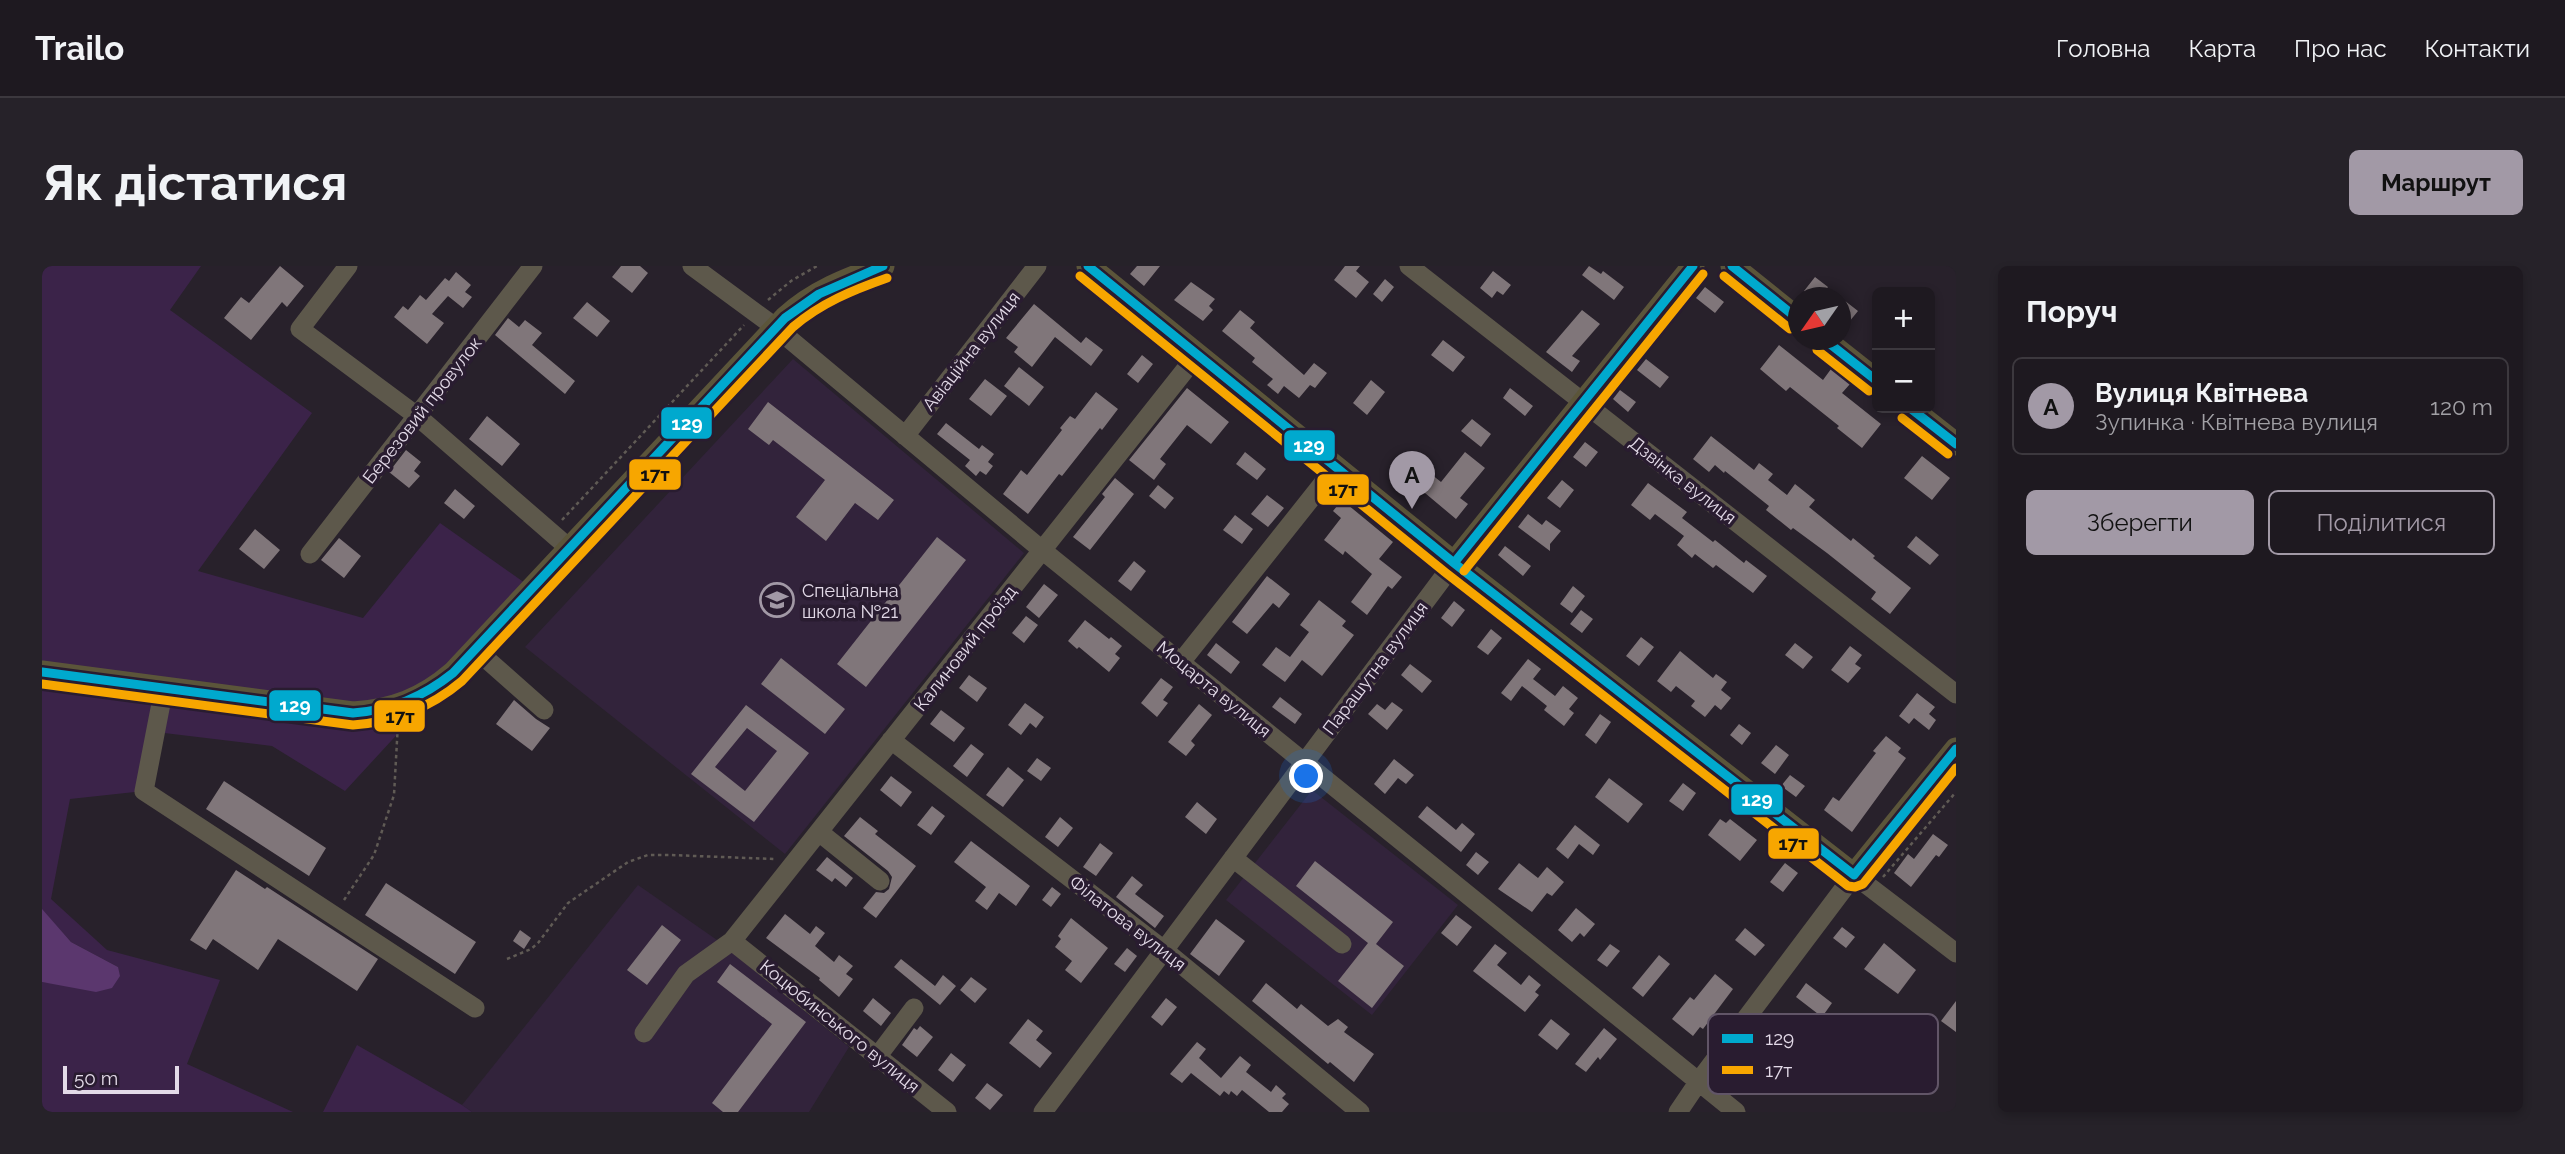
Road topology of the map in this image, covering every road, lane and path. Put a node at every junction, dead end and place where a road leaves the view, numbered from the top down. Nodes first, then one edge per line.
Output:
1 (348, 266) edge
2 (533, 266) edge
3 (692, 266) edge
4 (817, 266) edge
5 (883, 266) edge
6 (1037, 266) edge
7 (1088, 266) edge
8 (1409, 266) edge
9 (1693, 266) edge
10 (1732, 266) edge
11 (1788, 311) edge
12 (756, 313) junction
13 (775, 327) junction
14 (740, 330) dead end
15 (1838, 350) edge
16 (1197, 355) junction
17 (1872, 377) edge
18 (1584, 402) junction
19 (1916, 413) edge
20 (417, 416) junction
21 (905, 436) junction
22 (1956, 444) edge
23 (1336, 467) junction
24 (551, 532) junction
25 (569, 548) junction
26 (1042, 550) junction
27 (310, 554) dead end
28 (1454, 563) junction
29 (475, 649) junction
30 (1181, 663) junction
31 (42, 672) edge
32 (164, 688) junction
33 (1956, 694) edge
34 (399, 706) junction
35 (544, 710) dead end
36 (891, 740) junction
37 (1956, 749) edge
38 (1305, 762) junction
39 (1956, 792) edge
40 (819, 832) junction
41 (1233, 858) junction
42 (796, 860) junction
43 (1854, 875) junction
44 (880, 881) dead end
45 (1873, 890) junction
46 (334, 916) junction
47 (732, 941) junction
48 (1342, 944) dead end
49 (1164, 950) junction
50 (1956, 953) edge
51 (508, 959) dead end
52 (914, 1007) dead end
53 (475, 1008) dead end
54 (1749, 1014) edge
55 (644, 1033) dead end
56 (877, 1057) junction
57 (1708, 1069) edge
58 (1699, 1081) junction
59 (1708, 1089) edge
60 (1715, 1094) edge
61 (947, 1112) edge
62 (1043, 1112) edge
63 (1360, 1112) edge
64 (1678, 1112) edge
65 (1736, 1112) edge

1 - 20 street
2 - 20 street, Березовий провулок
3 - 12 street, Моцарта вулиця
4 - 12 path
5 - 13 main road
6 - 21 street, Авіаційна вулиця
7 - 16 main road
8 - 18 street, Дзвінка вулиця
9 - 18 main road, Парашутна вулиця
10 - 11 main road
12 - 13 street, Моцарта вулиця
13 - 21 street, Моцарта вулиця
13 - 25 main road
14 - 24 path
15 - 17 main road
16 - 23 main road
16 - 26 street, Калиновий проїзд
18 - 28 main road, Парашутна вулиця
18 - 33 street, Дзвінка вулиця
19 - 22 main road
20 - 24 street
20 - 27 street, Березовий провулок
21 - 26 street, Моцарта вулиця
23 - 28 main road
23 - 30 street
24 - 25 street
25 - 29 main road
26 - 30 street, Моцарта вулиця
26 - 36 street, Калиновий проїзд
28 - 38 street, Парашутна вулиця
28 - 43 main road
29 - 34 main road
29 - 35 street
30 - 38 street, Моцарта вулиця
31 - 32 main road
32 - 34 main road
32 - 46 street
34 - 46 path
36 - 40 street, Калиновий проїзд
36 - 49 street, Філатова вулиця
37 - 43 main road
38 - 41 street, Парашутна вулиця
38 - 58 street, Моцарта вулиця
39 - 45 path
40 - 42 street, Калиновий проїзд
40 - 44 street
41 - 48 street
41 - 49 street, Парашутна вулиця
42 - 47 street, Калиновий проїзд
42 - 51 path
43 - 45 street
43 - 54 street
45 - 50 street
46 - 53 street
47 - 55 street, Калиновий проїзд
47 - 56 street, Коцюбинського вулиця
49 - 62 street, Парашутна вулиця
49 - 63 street, Філатова вулиця
52 - 56 street
56 - 61 street, Коцюбинського вулиця
57 - 58 street
58 - 59 street, Моцарта вулиця
58 - 64 street
60 - 65 street, Моцарта вулиця

